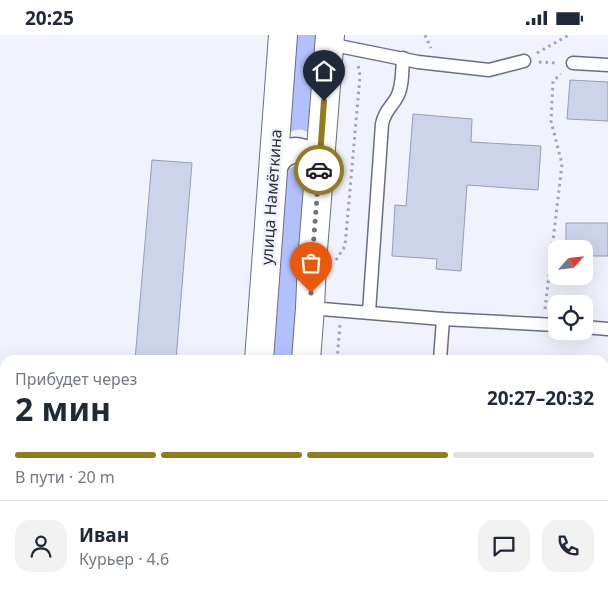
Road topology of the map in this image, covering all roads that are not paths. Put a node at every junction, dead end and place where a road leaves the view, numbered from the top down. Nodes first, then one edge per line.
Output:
1 (283, 35) edge
2 (338, 43) edge
3 (403, 58) junction
4 (524, 61) road end
5 (573, 63) road end
6 (608, 65) edge
7 (272, 171) junction
8 (318, 177) junction
9 (310, 308) junction
10 (369, 312) junction
11 (443, 319) junction
12 (548, 324) edge
13 (593, 328) edge
14 (608, 329) edge
15 (259, 355) edge
16 (306, 355) edge
17 (440, 355) edge

1 - 7 street, улица Намёткина
2 - 3 lane
2 - 8 street
3 - 4 lane
3 - 10 lane
5 - 6 lane
7 - 8 street
7 - 15 street, улица Намёткина
8 - 9 street
9 - 10 lane
9 - 16 street
10 - 11 lane
11 - 12 lane
11 - 17 lane
13 - 14 lane

